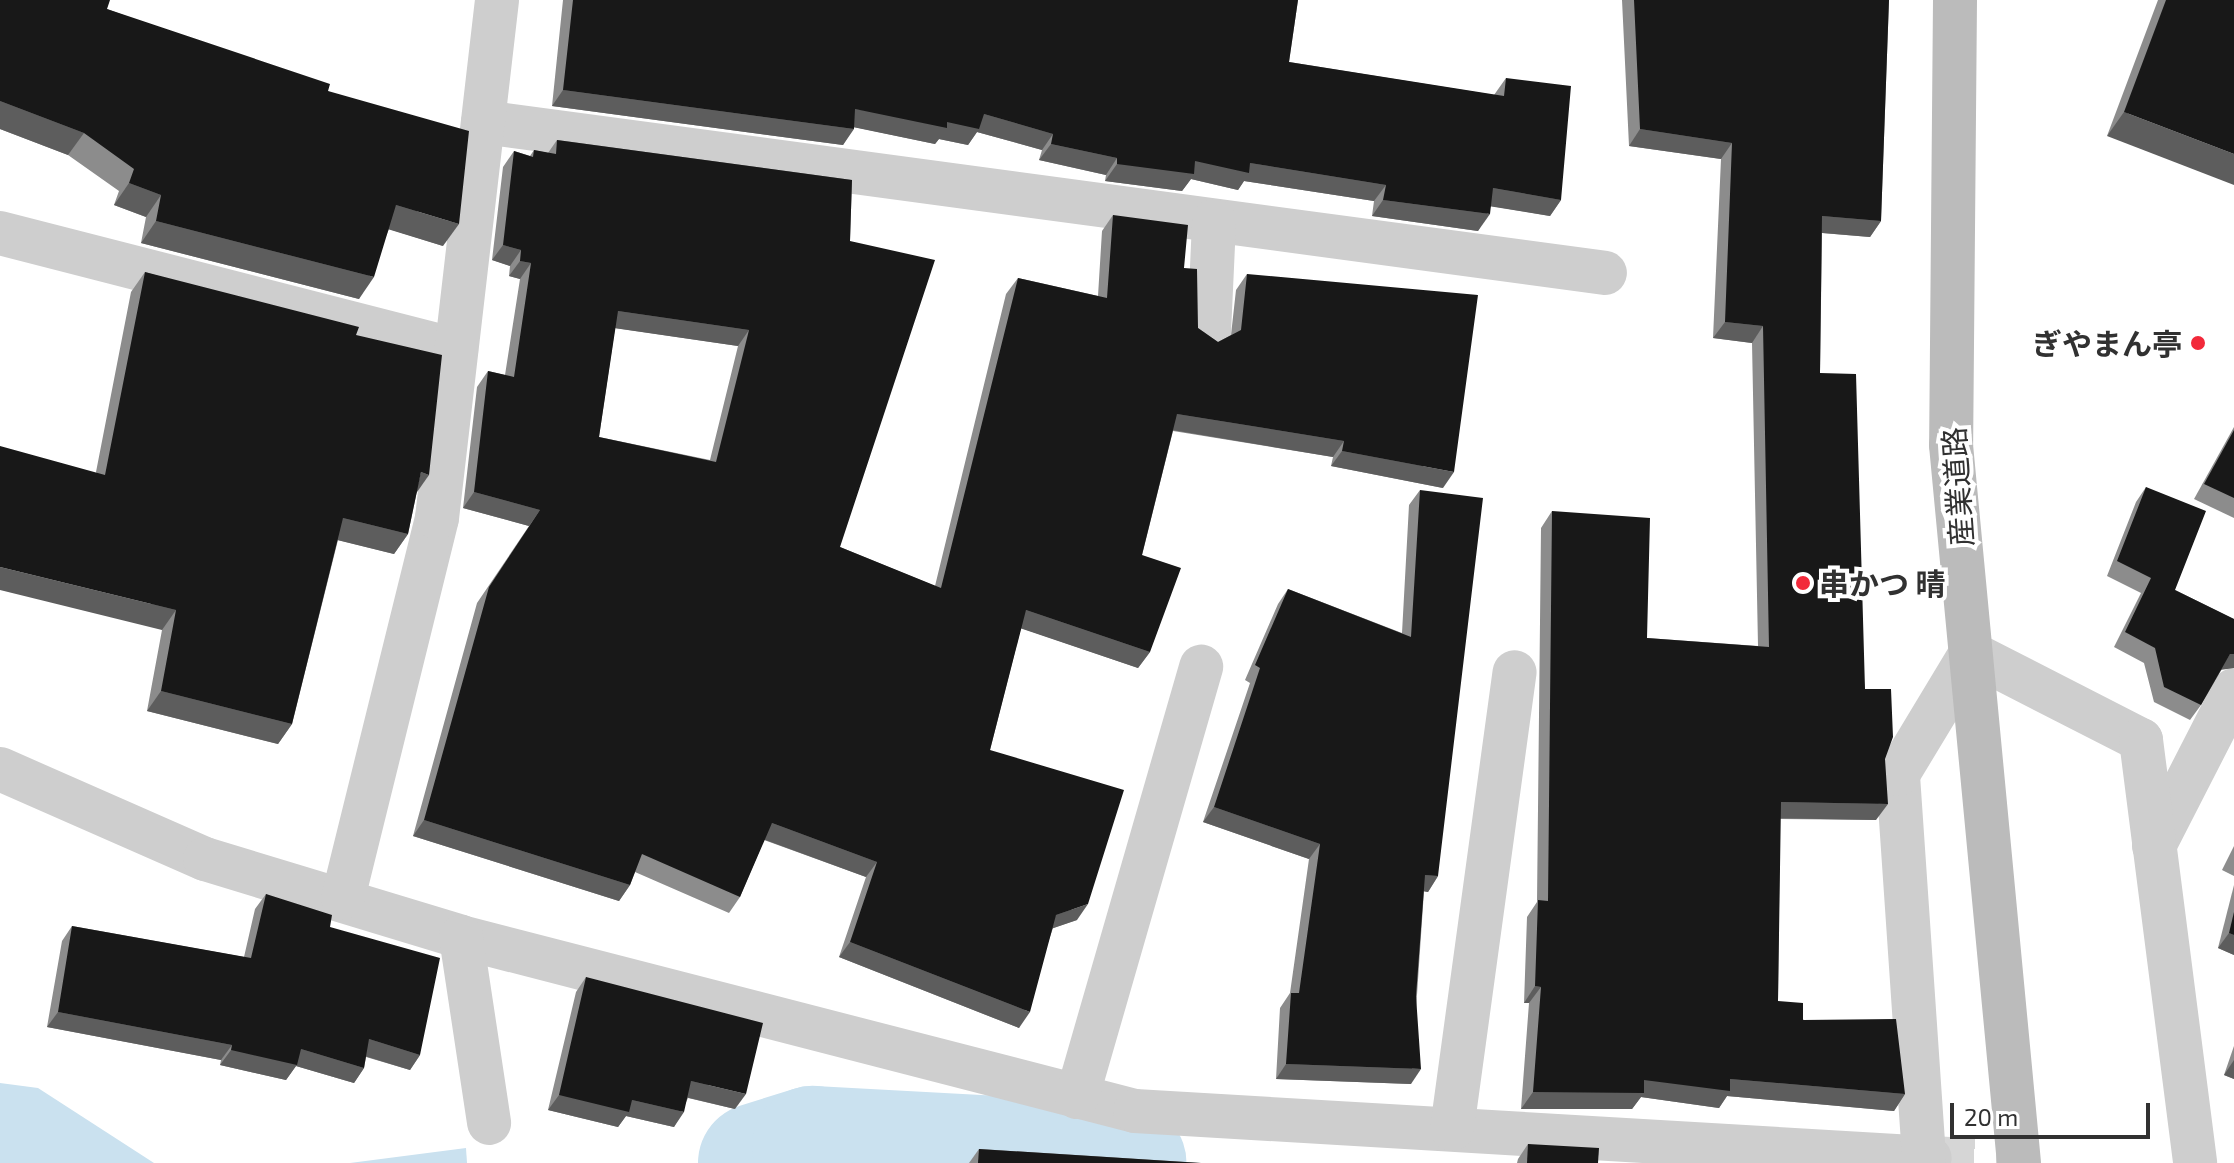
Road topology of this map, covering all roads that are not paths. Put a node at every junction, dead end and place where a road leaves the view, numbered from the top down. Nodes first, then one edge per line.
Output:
1 (497, 0) edge
2 (1955, 0) edge
3 (483, 122) junction
4 (1214, 221) junction
5 (0, 233) edge
6 (1605, 273) dead end
7 (1209, 333) edge
8 (456, 350) junction
9 (1971, 653) junction
10 (1201, 667) dead end
11 (1515, 672) dead end
12 (2234, 690) edge
13 (0, 769) edge
14 (2154, 846) junction
15 (343, 898) junction
16 (461, 937) junction
17 (1077, 1097) junction
18 (489, 1123) dead end
19 (1452, 1129) junction
20 (2019, 1163) edge
21 (2195, 1163) edge

1 - 3 street
2 - 9 street, 産業道路
3 - 4 street
3 - 8 street
4 - 6 street
4 - 7 street
5 - 8 street
8 - 15 street
9 - 14 street
9 - 19 street
9 - 20 street, 産業道路
10 - 17 street
11 - 19 street
12 - 14 street
13 - 15 street
14 - 21 street
15 - 16 street
16 - 17 street
16 - 18 street
17 - 19 street

